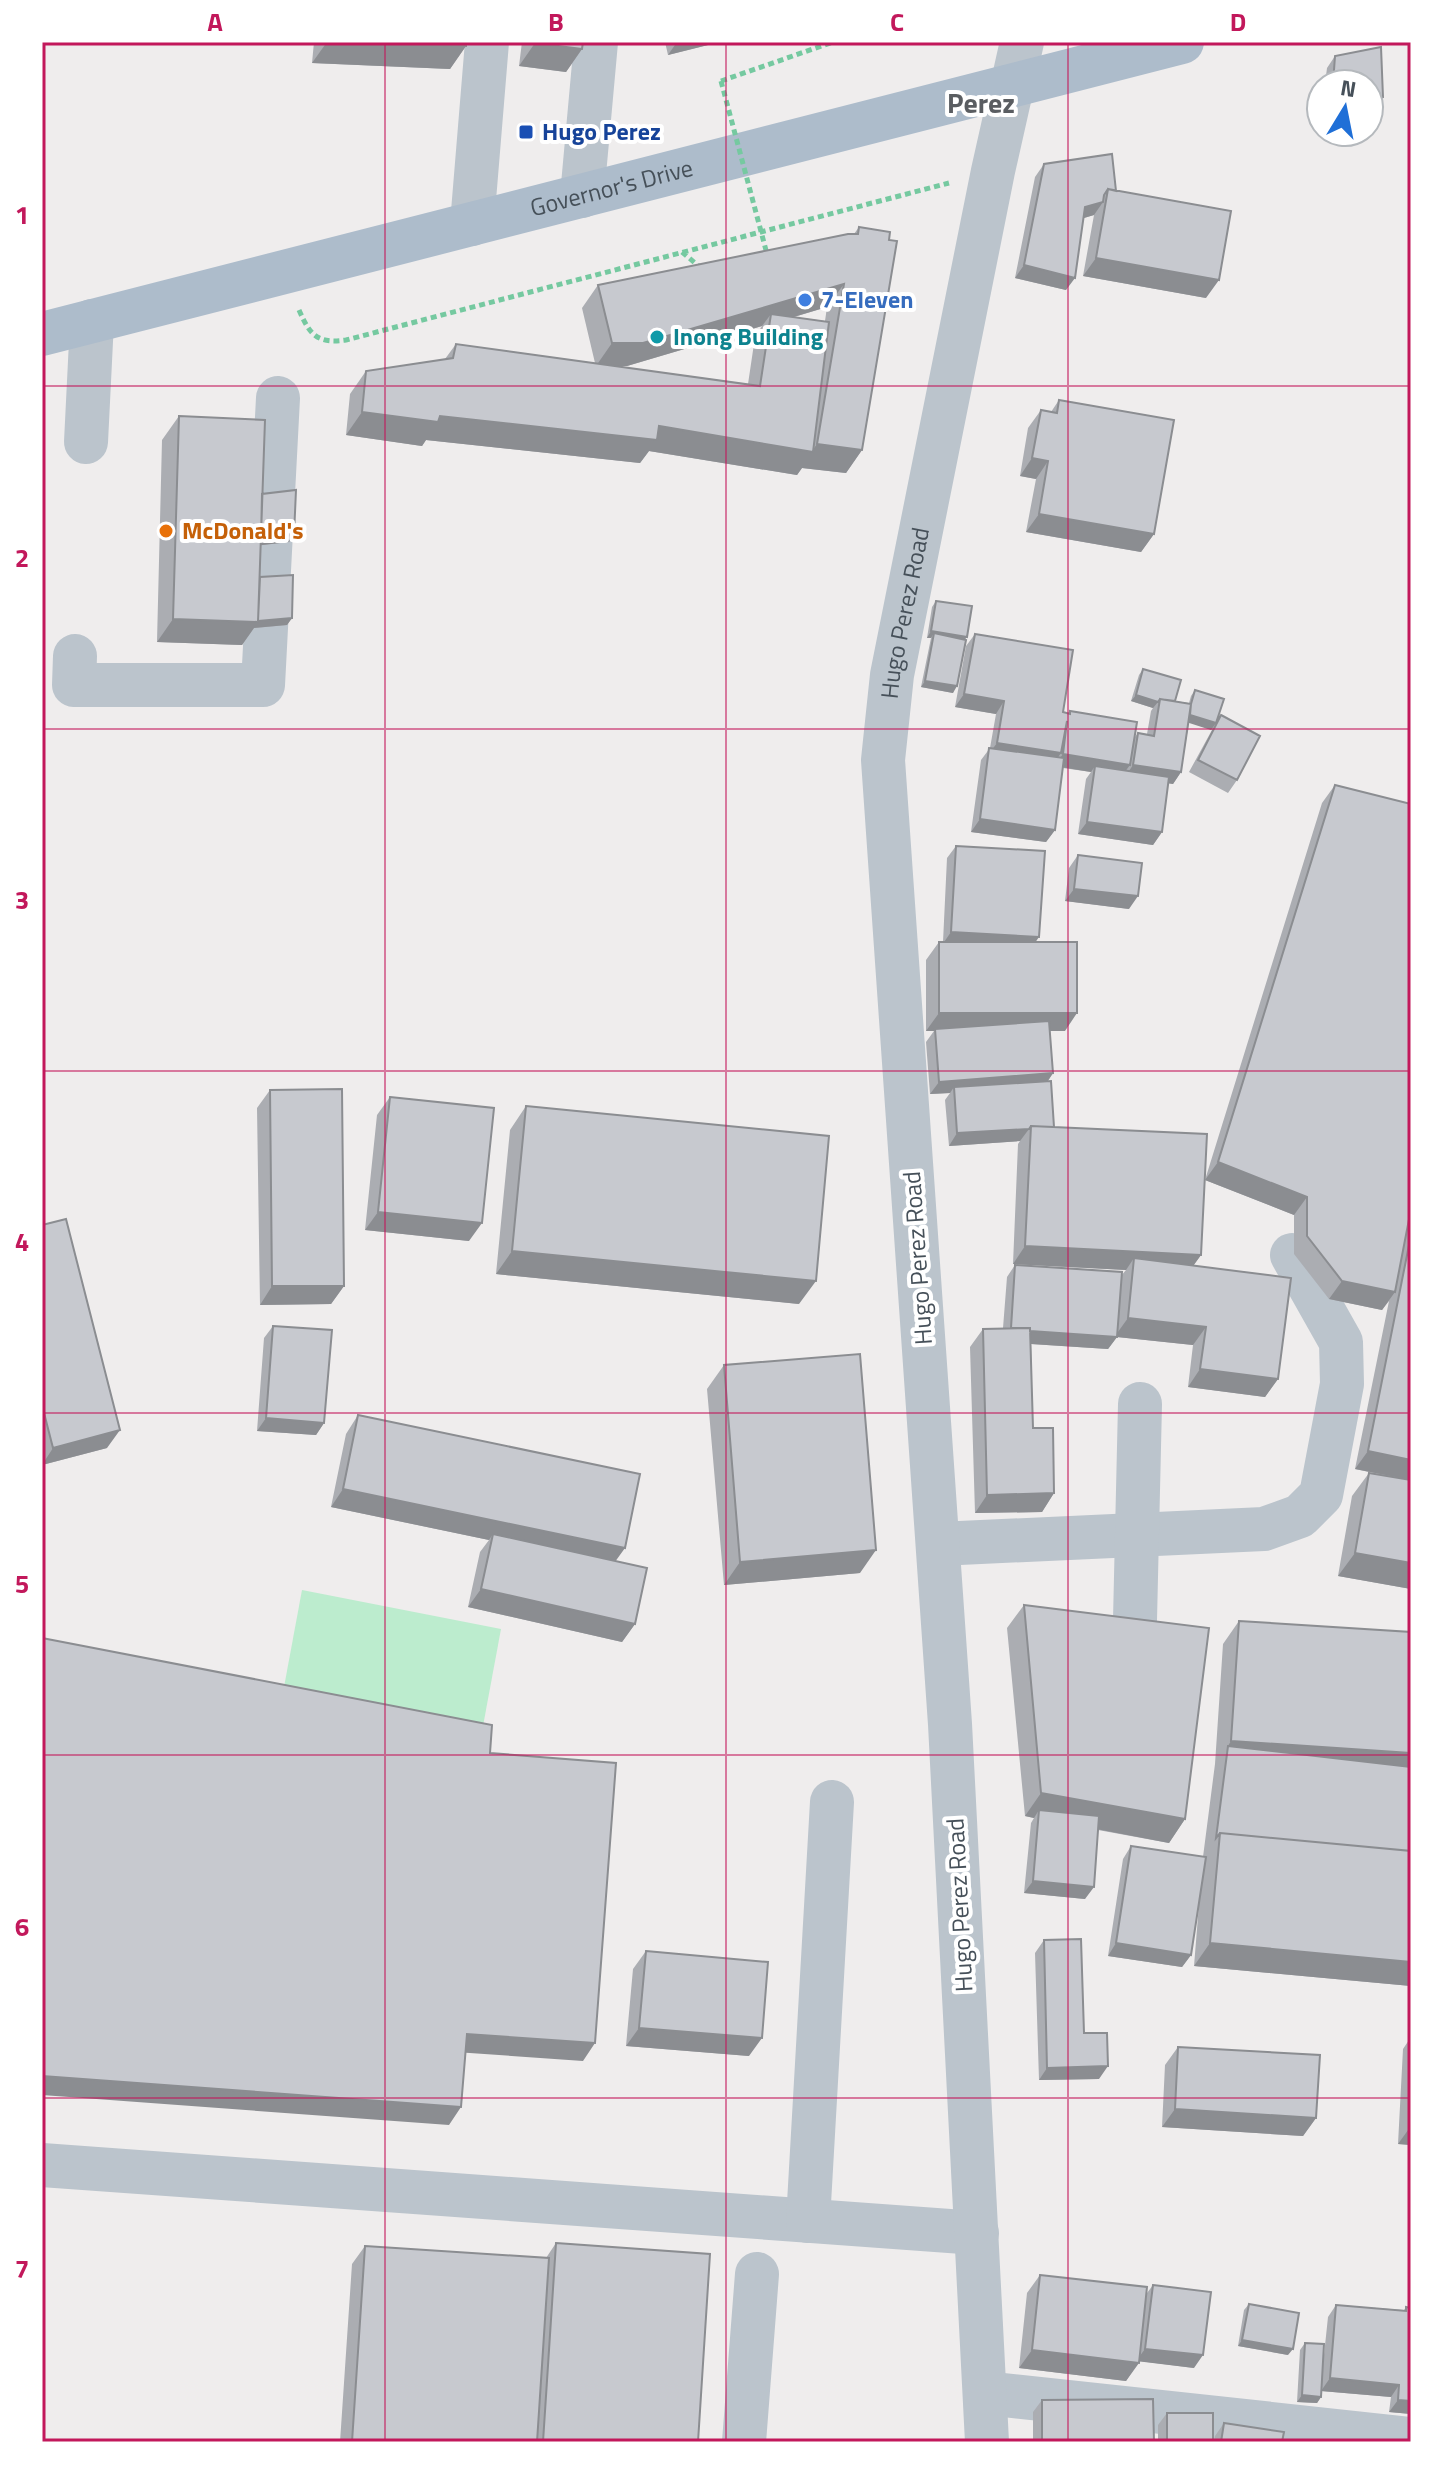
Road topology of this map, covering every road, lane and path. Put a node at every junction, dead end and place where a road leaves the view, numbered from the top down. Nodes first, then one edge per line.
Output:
1 (487, 42) edge
2 (596, 42) edge
3 (833, 42) edge
4 (1022, 42) edge
5 (1182, 42) edge
6 (1012, 87) junction
7 (993, 171) junction
8 (582, 196) junction
9 (472, 224) junction
10 (682, 252) junction
11 (769, 263) edge
12 (715, 267) edge
13 (283, 272) junction
14 (92, 321) junction
15 (42, 334) edge
16 (278, 398) dead end
17 (86, 442) dead end
18 (75, 656) dead end
19 (1292, 1255) dead end
20 (1140, 1404) dead end
21 (1137, 1535) junction
22 (938, 1544) junction
23 (1135, 1620) edge
24 (832, 1802) dead end
25 (42, 2165) edge
26 (808, 2221) junction
27 (977, 2233) junction
28 (757, 2274) dead end
29 (985, 2393) junction
30 (1411, 2439) edge
31 (744, 2442) edge
32 (987, 2442) edge

1 - 9 street
2 - 8 street
3 - 11 path, bridge
4 - 6 street, Hugo Perez Road
5 - 6 main road, Governor's Drive
6 - 7 street, Hugo Perez Road
6 - 8 main road, Governor's Drive
7 - 10 path
7 - 22 street, Hugo Perez Road
8 - 9 main road, Governor's Drive
9 - 13 main road, Governor's Drive
10 - 12 path
10 - 13 path
13 - 14 main road, Governor's Drive
14 - 15 main road, Governor's Drive
14 - 17 street
16 - 18 street
19 - 21 street
20 - 21 street
21 - 22 street
21 - 23 street
22 - 27 street, Hugo Perez Road
24 - 26 street
25 - 26 street
26 - 27 street
27 - 29 street, Hugo Perez Road
28 - 31 street
29 - 30 street
29 - 32 street, Hugo Perez Road

